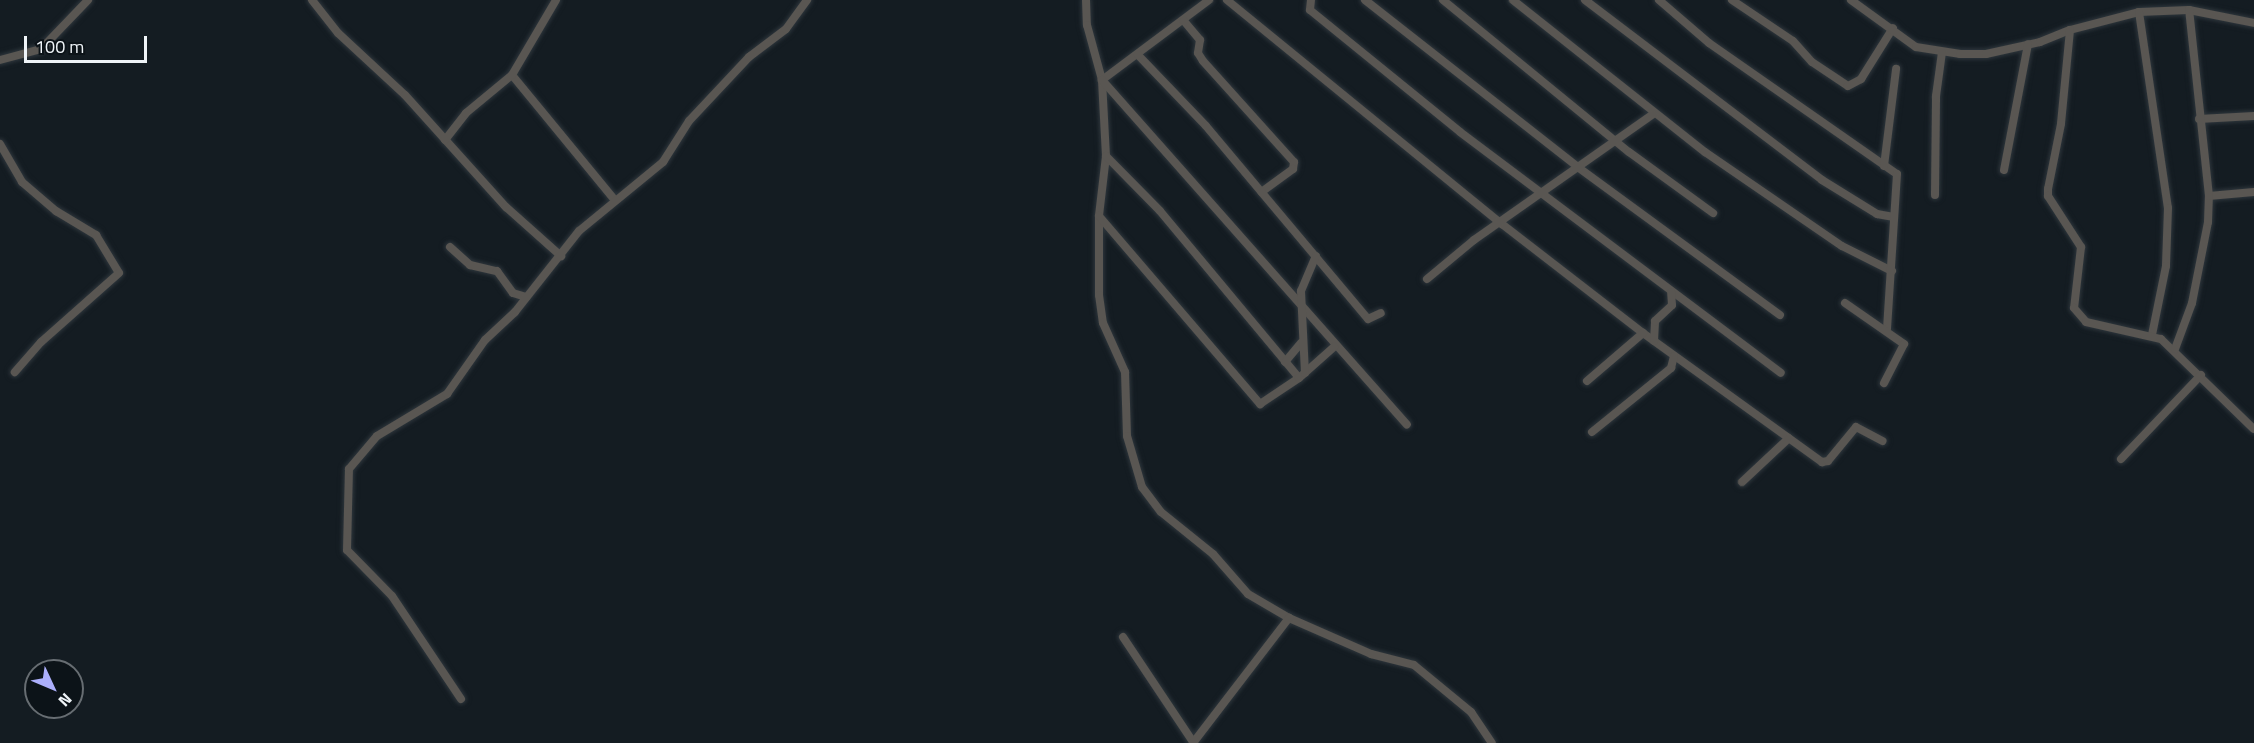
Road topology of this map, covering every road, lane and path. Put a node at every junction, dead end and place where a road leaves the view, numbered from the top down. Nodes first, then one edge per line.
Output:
1 (88, 0) edge
2 (312, 0) edge
3 (556, 0) edge
4 (807, 0) edge
5 (1086, 0) edge
6 (1209, 0) edge
7 (1227, 0) edge
8 (1311, 0) edge
9 (1365, 0) edge
10 (1443, 0) edge
11 (1513, 0) edge
12 (1585, 0) edge
13 (1659, 0) edge
14 (1732, 0) edge
15 (1851, 0) edge
16 (2188, 10) junction
17 (2139, 12) junction
18 (1184, 21) junction
19 (2254, 23) edge
20 (1893, 28) junction
21 (2070, 30) junction
22 (2028, 44) junction
23 (1942, 52) junction
24 (1138, 55) junction
25 (0, 60) edge
26 (1896, 69) dead end
27 (512, 75) junction
28 (1102, 80) junction
29 (1653, 114) junction
30 (2254, 116) edge
31 (2199, 118) junction
32 (445, 140) junction
33 (1618, 142) junction
34 (0, 144) edge
35 (1106, 156) junction
36 (1884, 166) junction
37 (1579, 168) junction
38 (2004, 170) dead end
39 (1261, 192) junction
40 (2254, 192) edge
41 (1541, 195) junction
42 (1935, 195) dead end
43 (2209, 196) junction
44 (614, 199) junction
45 (1713, 213) dead end
46 (1099, 216) junction
47 (1894, 217) junction
48 (1502, 224) junction
49 (450, 247) dead end
50 (561, 256) junction
51 (1316, 256) junction
52 (1892, 271) junction
53 (1427, 279) dead end
54 (1671, 292) junction
55 (526, 297) junction
56 (1845, 303) dead end
57 (1301, 310) junction
58 (1382, 313) dead end
59 (1780, 315) dead end
60 (1887, 329) junction
61 (1643, 333) junction
62 (2152, 335) junction
63 (1654, 340) junction
64 (1301, 343) junction
65 (1334, 347) junction
66 (2175, 349) junction
67 (1674, 356) junction
68 (1286, 362) junction
69 (15, 372) dead end
70 (1781, 373) dead end
71 (1302, 375) junction
72 (2201, 375) junction
73 (1587, 381) dead end
74 (1884, 383) dead end
75 (1407, 425) dead end
76 (2254, 429) edge
77 (1592, 432) dead end
78 (1789, 438) junction
79 (1882, 441) dead end
80 (2121, 459) dead end
81 (1742, 482) dead end
82 (1288, 618) junction
83 (1123, 637) dead end
84 (461, 699) dead end
85 (1193, 743) edge
86 (1492, 743) edge

1 - 25 street
2 - 32 street
3 - 27 street
4 - 44 street
5 - 28 street
6 - 18 street
7 - 48 street
8 - 41 street
9 - 37 street
10 - 33 street
11 - 29 street
12 - 47 street
13 - 36 street
14 - 20 street
15 - 20 street
16 - 17 street
16 - 19 street
16 - 31 street
17 - 21 street
17 - 62 street
18 - 24 street
18 - 39 street
20 - 23 street
21 - 22 street
21 - 62 street
22 - 23 street
22 - 38 street
23 - 42 street
24 - 28 street
24 - 39 street
26 - 36 street
27 - 32 street
27 - 44 street
28 - 35 street
28 - 57 street
29 - 33 street
29 - 52 street
30 - 31 street
31 - 43 street
32 - 50 street
33 - 37 street
33 - 45 street
34 - 69 street
35 - 46 street
35 - 68 street
36 - 47 street
37 - 41 street
37 - 59 street
39 - 51 street
40 - 43 street
41 - 48 street
41 - 54 street
43 - 66 street
44 - 50 street
46 - 71 street
46 - 82 street
47 - 52 street
48 - 53 street
48 - 61 street
49 - 55 street
50 - 55 street
51 - 57 street
51 - 58 street
52 - 60 street
54 - 63 street
54 - 70 street
55 - 84 street
56 - 60 street
57 - 64 street
57 - 65 street
60 - 74 street
61 - 63 street
61 - 73 street
62 - 66 street
63 - 67 street
64 - 68 street
64 - 71 street
65 - 71 street
65 - 75 street
66 - 72 street
67 - 77 street
67 - 78 street
68 - 71 street
72 - 76 street
72 - 80 street
78 - 79 street
78 - 81 street
82 - 85 street
82 - 86 street
83 - 85 street

